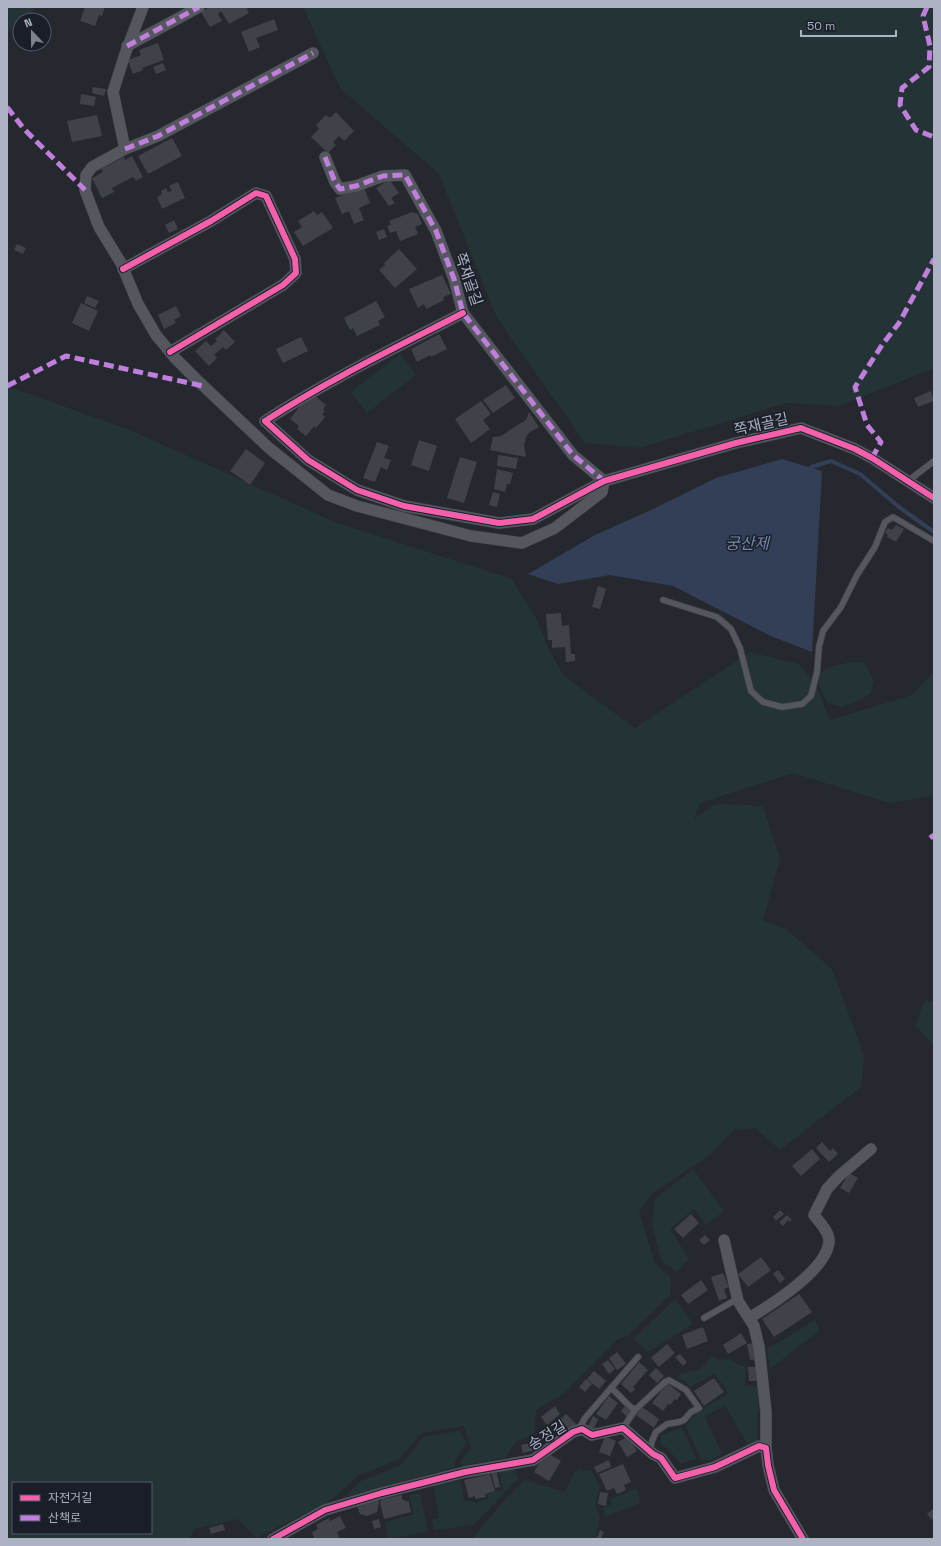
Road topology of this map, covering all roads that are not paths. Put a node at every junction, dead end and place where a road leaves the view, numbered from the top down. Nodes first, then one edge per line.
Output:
1 (143, 7) edge
2 (198, 7) edge
3 (127, 46) junction
4 (313, 54) dead end
5 (125, 149) junction
6 (325, 157) dead end
7 (123, 269) junction
8 (463, 313) junction
9 (170, 352) junction
10 (934, 461) edge
11 (604, 481) junction
12 (908, 481) junction
13 (934, 498) edge
14 (934, 541) edge
15 (663, 600) dead end
16 (871, 1149) dead end
17 (724, 1240) dead end
18 (738, 1298) junction
19 (704, 1318) dead end
20 (749, 1318) junction
21 (638, 1357) dead end
22 (611, 1388) junction
23 (635, 1410) junction
24 (623, 1428) junction
25 (579, 1430) junction
26 (766, 1448) junction
27 (650, 1452) junction
28 (273, 1539) edge
29 (803, 1539) edge

1 - 3 street
2 - 3 street
3 - 5 street
4 - 5 street
5 - 7 street
6 - 8 street, 쪽재골길
7 - 9 street
7 - 9 street
8 - 11 street, 쪽재골길
8 - 11 street
9 - 11 street
10 - 12 lane
11 - 12 street, 쪽재골길
12 - 13 street, 쪽재골길
14 - 15 lane
16 - 20 street
17 - 18 street
18 - 19 lane
18 - 20 street
20 - 26 street
21 - 22 lane
22 - 23 lane
22 - 25 lane
23 - 24 lane
23 - 27 lane
24 - 25 street, 송정길
24 - 27 street
25 - 28 street, 송정길
26 - 27 street
26 - 29 street

